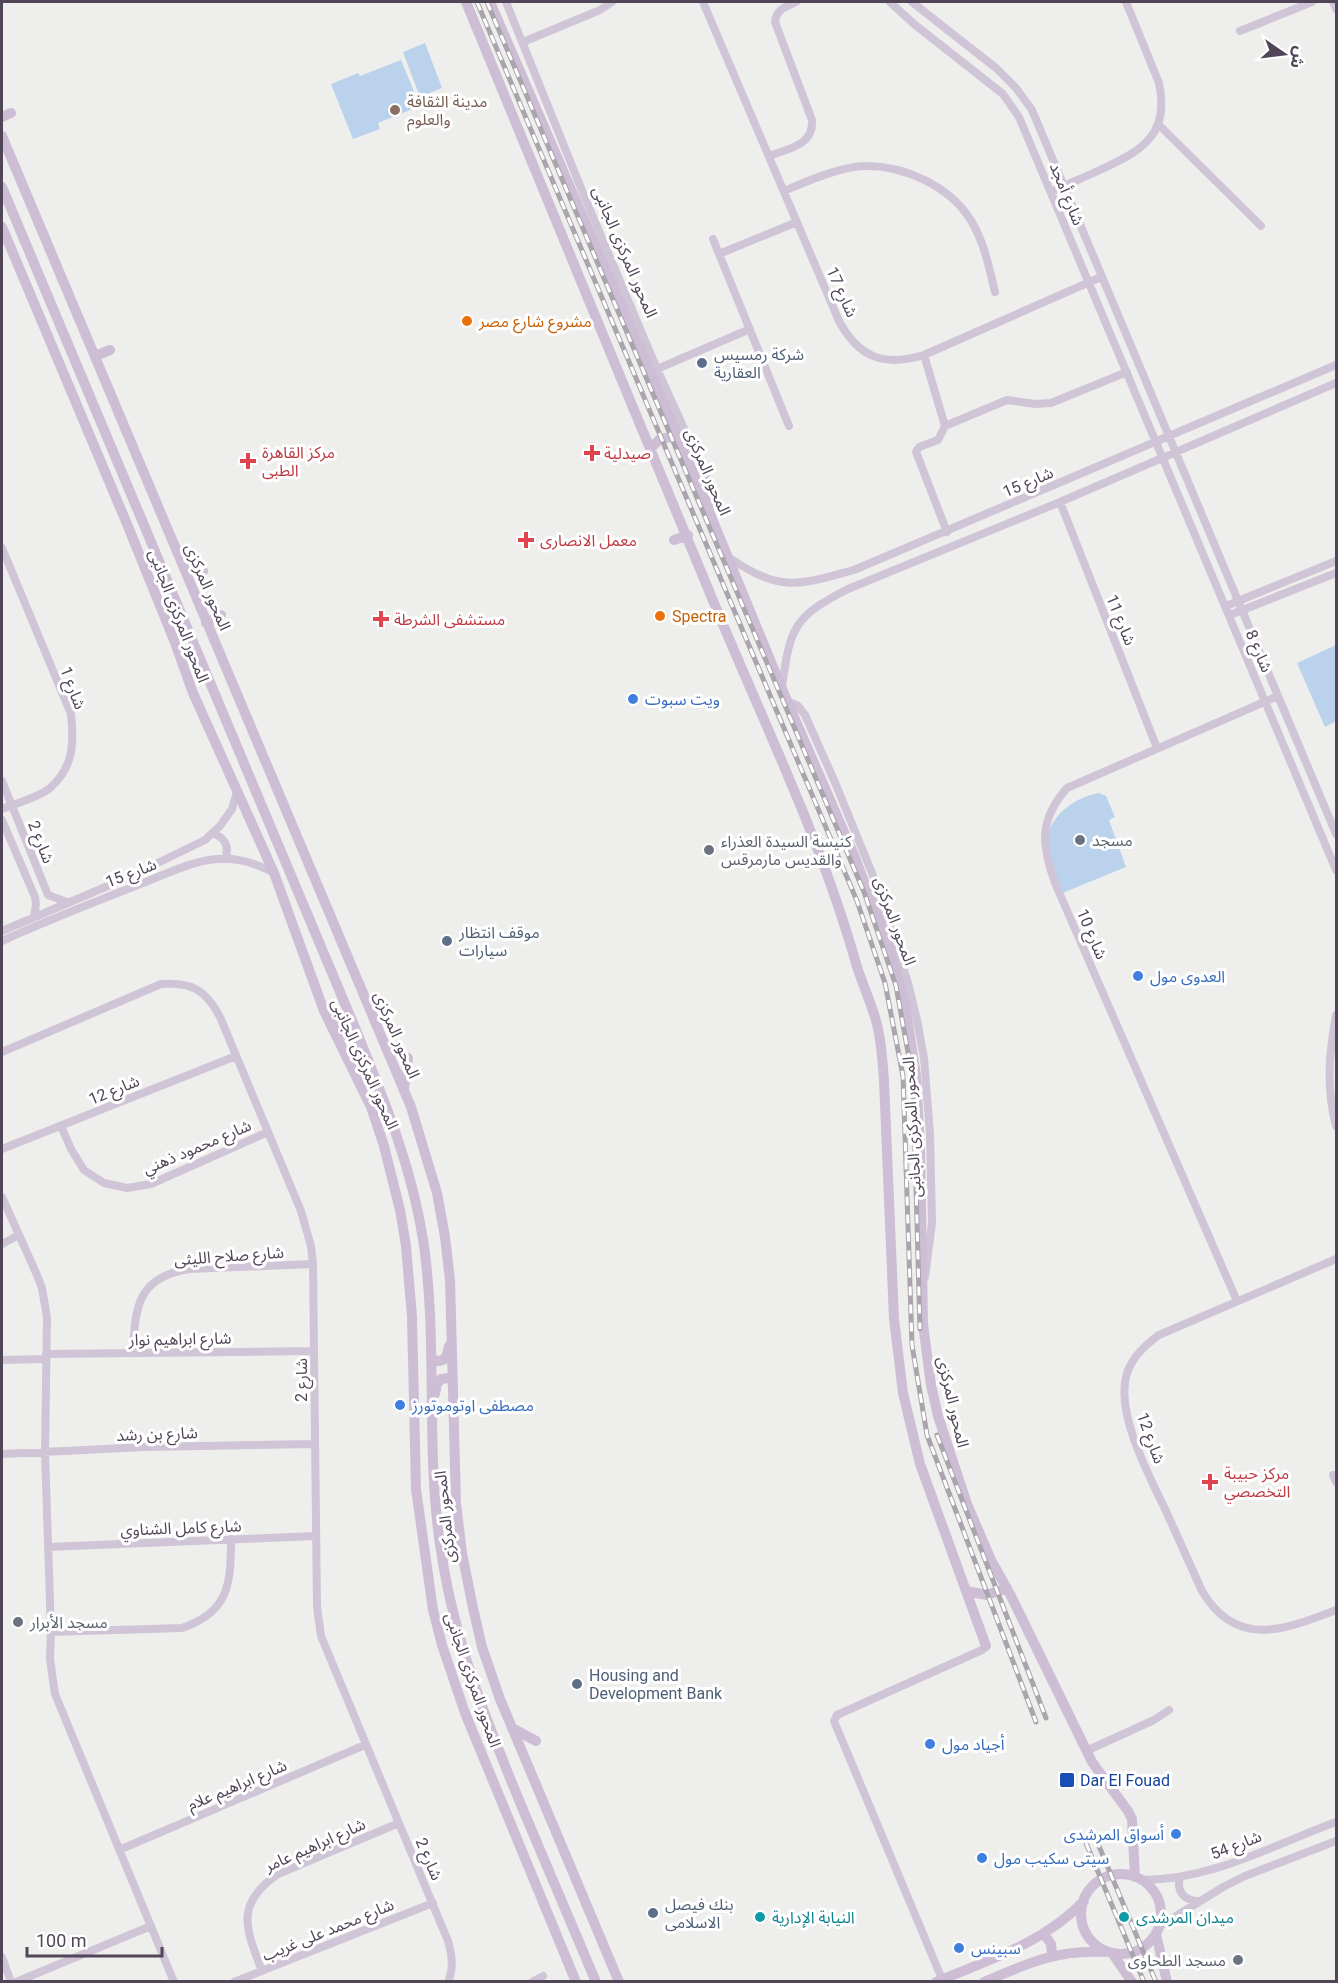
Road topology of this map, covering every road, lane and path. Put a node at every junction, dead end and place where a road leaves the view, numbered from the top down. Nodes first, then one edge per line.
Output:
1 (466, 2) edge
2 (490, 2) edge
3 (506, 2) edge
4 (612, 2) edge
5 (703, 2) edge
6 (796, 2) edge
7 (890, 2) edge
8 (912, 2) edge
9 (1126, 2) edge
10 (1312, 2) edge
11 (1333, 2) edge
12 (1336, 9) edge
13 (1240, 31) dead end
14 (523, 42) junction
15 (1158, 124) junction
16 (2, 136) edge
17 (769, 156) junction
18 (1064, 186) junction
19 (2, 187) edge
20 (784, 191) junction
21 (1051, 192) junction
22 (797, 222) junction
23 (2, 226) edge
24 (1261, 226) dead end
25 (713, 239) dead end
26 (719, 254) junction
27 (1101, 278) junction
28 (63, 279) junction
29 (1089, 283) junction
30 (995, 292) dead end
31 (50, 302) junction
32 (750, 329) junction
33 (86, 335) junction
34 (110, 350) dead end
35 (924, 355) junction
36 (95, 356) junction
37 (72, 357) junction
38 (1336, 365) edge
39 (657, 369) junction
40 (1127, 372) junction
41 (1336, 383) edge
42 (789, 426) dead end
43 (945, 426) junction
44 (676, 436) junction
45 (1170, 437) junction
46 (1157, 442) junction
47 (651, 448) junction
48 (1176, 452) junction
49 (1164, 458) junction
50 (1060, 502) junction
51 (709, 513) junction
52 (947, 532) junction
53 (688, 535) junction
54 (674, 540) dead end
55 (2, 548) edge
56 (175, 548) junction
57 (727, 556) junction
58 (1336, 561) edge
59 (203, 571) dead end
60 (1336, 573) edge
61 (1238, 600) junction
62 (1226, 606) junction
63 (1242, 610) junction
64 (221, 615) dead end
65 (1230, 615) junction
66 (206, 623) junction
67 (189, 631) junction
68 (181, 663) junction
69 (782, 688) junction
70 (1278, 696) junction
71 (1266, 701) junction
72 (1157, 748) junction
73 (2, 781) edge
74 (237, 792) junction
75 (12, 805) junction
76 (2, 809) edge
77 (2, 820) edge
78 (212, 833) junction
79 (1336, 834) edge
80 (225, 859) junction
81 (1336, 870) edge
82 (274, 873) junction
83 (67, 902) junction
84 (34, 917) junction
85 (3, 930) edge
86 (5, 940) edge
87 (324, 1011) junction
88 (1336, 1015) edge
89 (2, 1052) edge
90 (236, 1056) junction
91 (367, 1056) junction
92 (408, 1058) dead end
93 (404, 1090) junction
94 (1336, 1125) edge
95 (61, 1126) junction
96 (268, 1132) junction
97 (2, 1149) edge
98 (2, 1197) edge
99 (19, 1236) junction
100 (2, 1244) edge
101 (1336, 1259) edge
102 (313, 1264) junction
103 (1237, 1301) junction
104 (452, 1327) junction
105 (314, 1350) junction
106 (134, 1353) junction
107 (46, 1356) junction
108 (431, 1357) junction
109 (2, 1360) edge
110 (453, 1381) junction
111 (431, 1414) junction
112 (314, 1444) junction
113 (45, 1453) junction
114 (2, 1454) edge
115 (316, 1536) junction
116 (231, 1539) junction
117 (48, 1547) junction
118 (1007, 1588) junction
119 (966, 1591) junction
120 (1336, 1610) edge
121 (51, 1632) junction
122 (986, 1646) joint
123 (1168, 1710) dead end
124 (512, 1728) junction
125 (536, 1741) dead end
126 (365, 1745) junction
127 (497, 1748) junction
128 (1086, 1751) junction
129 (491, 1776) junction
130 (1336, 1822) edge
131 (399, 1823) junction
132 (1336, 1841) edge
133 (119, 1850) junction
134 (1180, 1877) junction
135 (1138, 1878) junction
136 (1084, 1900) junction
137 (1200, 1901) junction
138 (432, 1903) junction
139 (151, 1926) junction
140 (1158, 1930) junction
141 (1044, 1934) junction
142 (1110, 1953) junction
143 (1052, 1955) junction
144 (2, 1957) edge
145 (570, 1965) junction
146 (262, 1971) junction
147 (543, 1976) dead end
148 (939, 1980) edge
149 (596, 1981) edge
150 (12, 1982) edge
151 (16, 1982) edge
152 (174, 1982) edge
153 (234, 1982) edge
154 (448, 1982) edge
155 (532, 1982) edge
156 (576, 1982) edge
157 (619, 1982) edge
158 (984, 1982) edge
159 (1132, 1982) edge
160 (1167, 1982) edge

1 - 47 main road
2 - 44 main road, المحور المركزى
3 - 14 street, المحور المركزى الجانبى
4 - 14 street
5 - 17 street, شارع 17
6 - 17 street
7 - 21 street, شارع أمجد
8 - 18 street, شارع أمجد
9 - 15 street
10 - 13 street
11 - 12 street
14 - 39 street, المحور المركزى الجانبى
15 - 18 street
15 - 24 street
16 - 28 main road, المحور المركزى
17 - 20 street, شارع 17
18 - 21 street
18 - 27 street, شارع أمجد
19 - 31 main road, المحور المركزى
20 - 22 street, شارع 17
20 - 30 street
21 - 29 street, شارع أمجد
22 - 26 street
22 - 35 street, شارع 17
23 - 68 main road, المحور المركزى الجانبى
25 - 26 street
26 - 32 street
27 - 29 street, شارع 17
27 - 45 street, شارع أمجد
28 - 31 main road
28 - 33 main road, المحور المركزى
29 - 35 street, شارع 17
29 - 40 street, شارع أمجد
31 - 37 main road, المحور المركزى
32 - 39 street
32 - 42 street
33 - 36 main road, المحور المركزى
33 - 37 main road
34 - 36 main road
35 - 43 street
36 - 56 main road, المحور المركزى
37 - 67 main road, المحور المركزى
38 - 45 street, شارع 15
39 - 51 street, المحور المركزى الجانبى
40 - 43 street
40 - 46 street, شارع أمجد
41 - 48 street, شارع 15
43 - 52 street
44 - 47 main road
44 - 51 main road, المحور المركزى
45 - 46 street, شارع 15
45 - 48 street, شارع 8
46 - 49 street, شارع 8
46 - 52 street, شارع 15
47 - 53 main road
48 - 49 street, شارع 15
48 - 61 street, شارع 8
49 - 50 street, شارع 15
49 - 62 street, شارع 8
50 - 69 street, شارع 15
50 - 72 street, شارع 11
51 - 57 main road, المحور المركزى
52 - 57 street, شارع 15
53 - 54 main road
53 - 119 main road
55 - 75 street, شارع 1
56 - 59 main road
56 - 66 main road, المحور المركزى
57 - 69 main road, المحور المركزى
58 - 61 street
60 - 63 street
61 - 62 street
61 - 63 street, شارع 8
62 - 65 street, شارع 8
63 - 65 street
63 - 70 street, شارع 8
64 - 66 main road
65 - 71 street, شارع 8
66 - 93 main road, المحور المركزى
67 - 68 main road
67 - 91 main road, المحور المركزى
68 - 74 main road, المحور المركزى الجانبى
69 - 118 main road, المحور المركزى
70 - 71 street, شارع 10
70 - 79 street, شارع 8
71 - 72 street, شارع 10
71 - 81 street, شارع 8
72 - 103 street, شارع 10
73 - 75 street, شارع 2
74 - 78 street, شارع 15
74 - 82 main road, المحور المركزى الجانبى
75 - 76 street, شارع 1
75 - 83 street, شارع 2
77 - 84 street, شارع 2
78 - 80 street
78 - 83 street, شارع 15
80 - 82 street, شارع 15
80 - 86 street, شارع 15
82 - 87 main road, المحور المركزى الجانبى
83 - 84 street, شارع 15
84 - 85 street, شارع 15
85 - 86 street
87 - 91 main road
87 - 129 main road, المحور المركزى الجانبى
88 - 94 street
89 - 90 street, شارع 2
90 - 95 street, شارع 12
90 - 96 street, شارع 2
91 - 108 main road, المحور المركزى
92 - 93 main road
93 - 104 main road, المحور المركزى
95 - 96 street, شارع محمود ذهني
95 - 97 street, شارع 12
96 - 102 street, شارع 2
98 - 99 street
99 - 100 street
99 - 107 street
101 - 103 street, شارع 12
102 - 105 street, شارع 2
102 - 106 street, شارع صلاح الليثى
103 - 120 street, شارع 12
104 - 108 main road
104 - 110 main road, المحور المركزى
105 - 106 street, شارع ابراهيم نوار
105 - 112 street, شارع 2
106 - 107 street, شارع ابراهيم نوار
107 - 109 street, شارع ابراهيم نوار
107 - 113 street
108 - 111 main road, المحور المركزى
110 - 111 main road
110 - 124 main road, المحور المركزى
111 - 127 main road, المحور المركزى
112 - 113 street, شارع بن رشد
112 - 115 street, شارع 2
113 - 114 street, شارع بن رشد
113 - 117 street
115 - 116 street, شارع كامل الشناوي
115 - 126 street, شارع 2
116 - 117 street, شارع كامل الشناوي
116 - 121 street
117 - 121 street
118 - 119 main road
118 - 128 main road, المحور المركزى
119 - 122 main road
121 - 133 street
122 - 148 street
123 - 128 street
124 - 125 main road
124 - 157 main road, المحور المركزى
126 - 131 street, شارع 2
126 - 133 street, شارع ابراهيم علام
127 - 129 main road
127 - 149 main road, المحور المركزى
128 - 135 main road, المحور المركزى
129 - 145 main road, المحور المركزى الجانبى
130 - 134 street, شارع 54
131 - 138 street, شارع 2
131 - 146 street, شارع ابراهيم عامر
132 - 137 street, شارع 54
133 - 139 street
134 - 135 street, شارع 54
134 - 137 street
135 - 136 main road
135 - 140 main road
136 - 141 main road
136 - 142 main road
137 - 140 street, شارع 54
138 - 146 street, شارع محمد على غريب
138 - 154 street, شارع 2
139 - 151 street
139 - 152 street
140 - 142 main road
140 - 160 main road
141 - 143 main road
141 - 148 main road
142 - 143 main road
142 - 159 main road
143 - 158 main road
144 - 150 street
145 - 149 main road
145 - 156 main road, المحور المركزى الجانبى
146 - 153 street, شارع محمد على غريب
147 - 155 street

